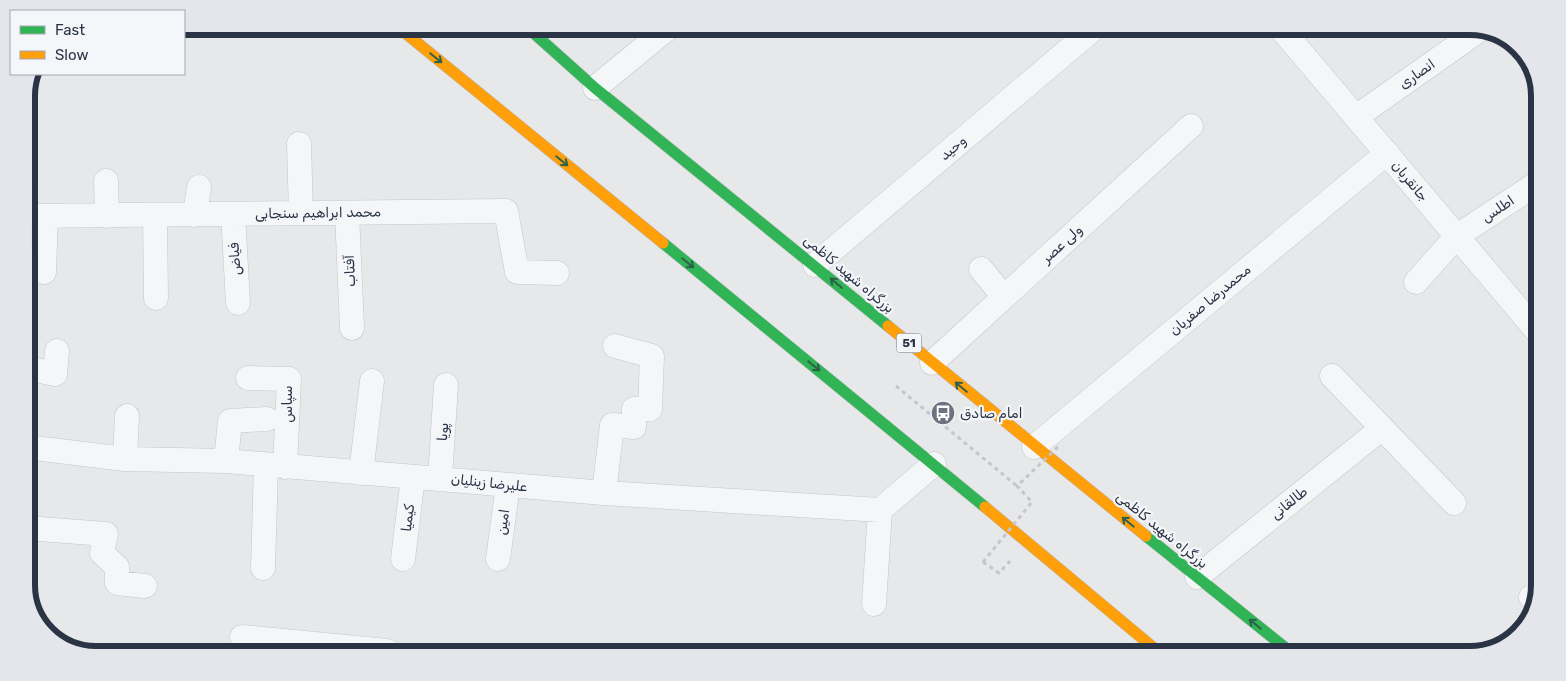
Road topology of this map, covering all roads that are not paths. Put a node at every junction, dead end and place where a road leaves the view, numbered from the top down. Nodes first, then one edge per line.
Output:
1 (408, 35) edge
2 (536, 35) edge
3 (659, 35) edge
4 (1086, 35) edge
5 (1286, 35) edge
6 (1472, 35) edge
7 (595, 88) junction
8 (1356, 117) junction
9 (1191, 126) dead end
10 (299, 144) dead end
11 (1387, 153) junction
12 (106, 181) dead end
13 (199, 187) dead end
14 (1531, 187) edge
15 (301, 213) junction
16 (347, 213) junction
17 (233, 214) junction
18 (155, 215) junction
19 (195, 215) junction
20 (36, 216) edge
21 (107, 216) junction
22 (1457, 236) junction
23 (815, 265) junction
24 (981, 269) dead end
25 (44, 272) dead end
26 (557, 273) dead end
27 (1416, 282) dead end
28 (1004, 297) junction
29 (156, 298) dead end
30 (238, 303) dead end
31 (1531, 324) edge
32 (352, 328) dead end
33 (615, 346) dead end
34 (57, 351) dead end
35 (932, 363) junction
36 (35, 370) edge
37 (1332, 376) dead end
38 (248, 378) dead end
39 (372, 381) dead end
40 (446, 385) dead end
41 (127, 416) dead end
42 (267, 419) dead end
43 (1382, 429) junction
44 (1034, 447) junction
45 (35, 448) edge
46 (125, 459) junction
47 (226, 461) junction
48 (934, 464) junction
49 (275, 466) junction
50 (361, 473) junction
51 (413, 477) junction
52 (440, 478) junction
53 (508, 486) junction
54 (604, 493) junction
55 (1454, 503) dead end
56 (880, 510) junction
57 (35, 529) edge
58 (403, 559) dead end
59 (498, 559) dead end
60 (263, 568) dead end
61 (1197, 577) junction
62 (145, 586) dead end
63 (874, 604) dead end
64 (242, 637) dead end
65 (312, 646) edge
66 (1151, 646) edge
67 (1283, 646) edge

1 -> 48 highway
2 - 7 highway, بزرگراه شهید کاظمی / 51
3 - 7 street
4 - 23 street, وحید
5 - 8 street, جانقربان
6 - 8 street, انصاری
7 - 23 highway, بزرگراه شهید کاظمی / 51
8 - 11 street, جانقربان
9 - 28 street, ولی عصر
10 - 15 street
11 - 22 street, جانقربان
11 - 44 street, محمدرضا صفریان
12 - 21 street
13 - 19 street
14 - 22 street, اطلس
15 - 16 street, محمد ابراهیم سنجابی
15 - 17 street, محمد ابراهیم سنجابی
16 - 26 street, محمد ابراهیم سنجابی
16 - 32 street, آفتاب
17 - 19 street, محمد ابراهیم سنجابی
17 - 30 street, فیاض
18 - 19 street, محمد ابراهیم سنجابی
18 - 21 street, محمد ابراهیم سنجابی
18 - 29 street
20 - 21 street, محمد ابراهیم سنجابی
20 - 25 street
22 - 27 street, اطلس
22 - 31 street, جانقربان
35 -> 23 highway, بزرگراه شهید کاظمی / 51
24 - 28 street
28 - 35 street, ولی عصر
33 - 54 street
34 - 36 street
44 -> 35 highway, بزرگراه شهید کاظمی / 51
37 - 43 street
38 - 49 street, سپاس
39 - 50 street
40 - 52 street, پویا
41 - 46 street
42 - 47 street
43 - 55 street
43 - 61 street, طالقانی
61 -> 44 highway, بزرگراه شهید کاظمی / 51
45 - 46 street, علیرضا زینلیان
46 - 47 street, علیرضا زینلیان
47 - 49 street, علیرضا زینلیان
48 - 56 street
48 - 66 highway
49 - 50 street, علیرضا زینلیان
49 - 60 street
50 - 51 street, علیرضا زینلیان
51 - 52 street, علیرضا زینلیان
51 - 58 street, کیمیا
52 - 53 street, علیرضا زینلیان
53 - 54 street, علیرضا زینلیان
53 - 59 street, امین
54 - 56 street, علیرضا زینلیان
56 - 63 street
57 - 62 street
67 -> 61 highway, بزرگراه شهید کاظمی / 51
64 - 65 street

